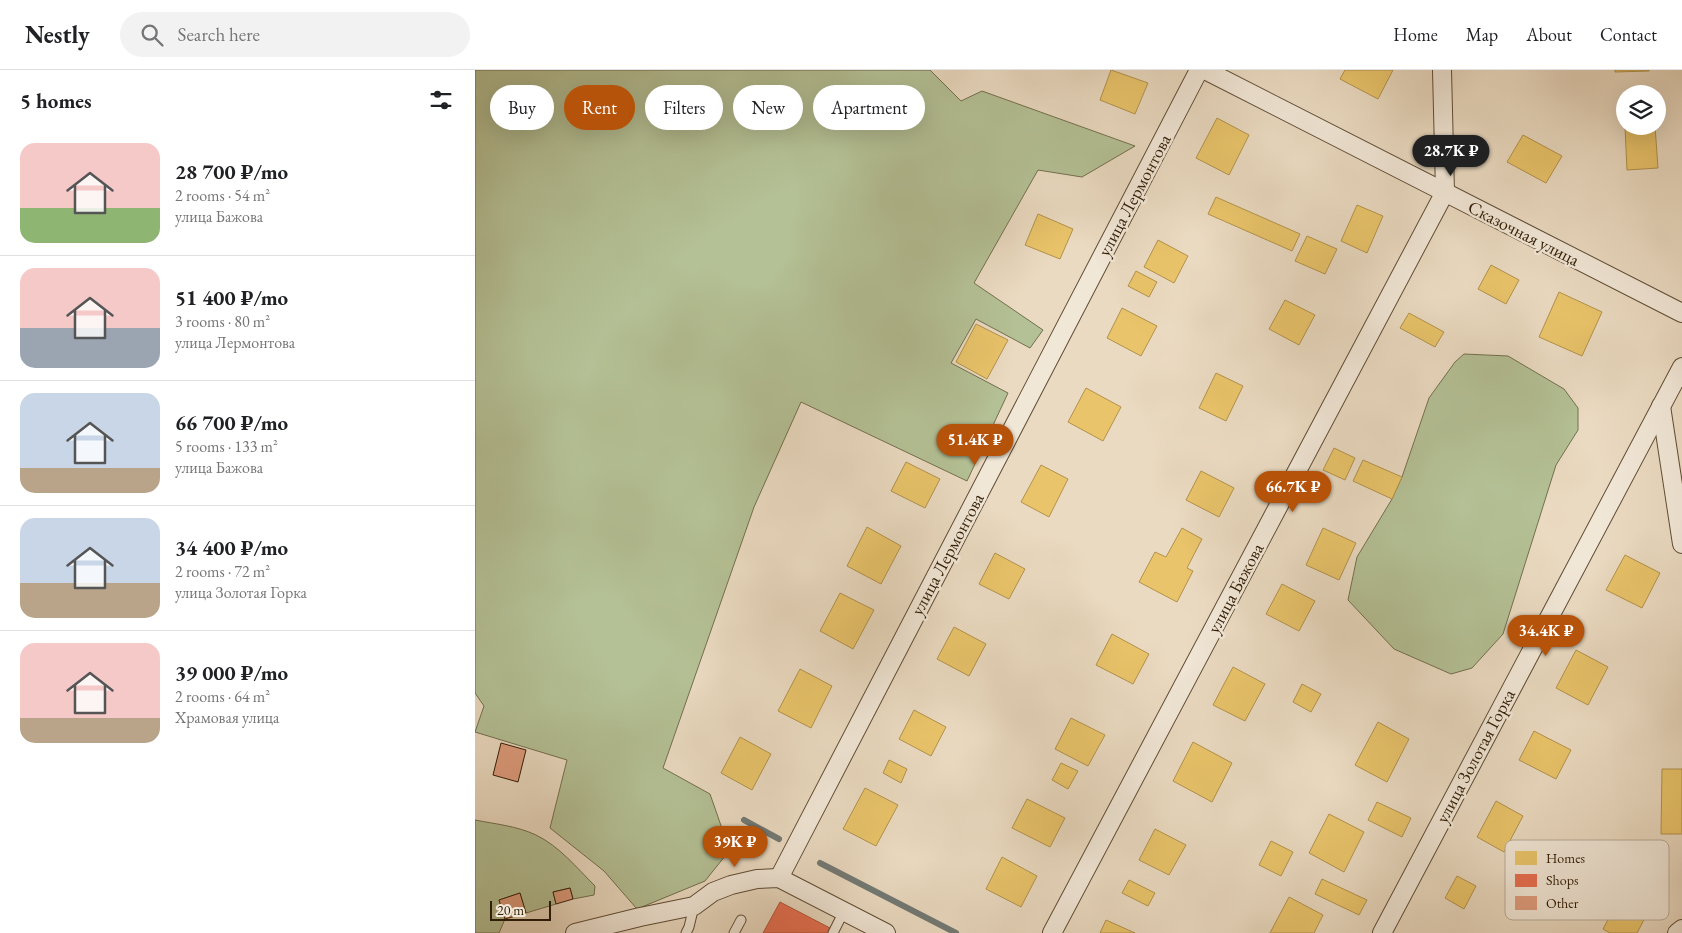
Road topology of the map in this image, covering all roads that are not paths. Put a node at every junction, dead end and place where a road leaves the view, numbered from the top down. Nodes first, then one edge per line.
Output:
1 (1199, 70) edge
2 (1205, 70) edge
3 (1441, 70) edge
4 (1445, 192) junction
5 (1682, 313) edge
6 (1682, 367) edge
7 (1661, 406) junction
8 (1682, 544) edge
9 (779, 878) junction
10 (694, 906) junction
11 (844, 911) junction
12 (741, 920) dead end
13 (1682, 929) edge
14 (577, 932) edge
15 (686, 933) edge
16 (734, 933) edge
17 (833, 933) edge
18 (887, 933) edge
19 (1052, 933) edge
20 (1382, 933) edge
21 (1677, 933) edge

1 - 9 street, улица Лермонтова
2 - 4 street, Сказочная улица
3 - 4 street, улица Бажова
4 - 5 street, Сказочная улица
4 - 19 street, улица Бажова
6 - 7 street, улица Золотая Горка
7 - 8 street
7 - 20 street, улица Золотая Горка
9 - 10 street
9 - 11 street
10 - 14 street
10 - 15 lane
11 - 17 lane
11 - 18 street
12 - 16 lane
13 - 21 street

